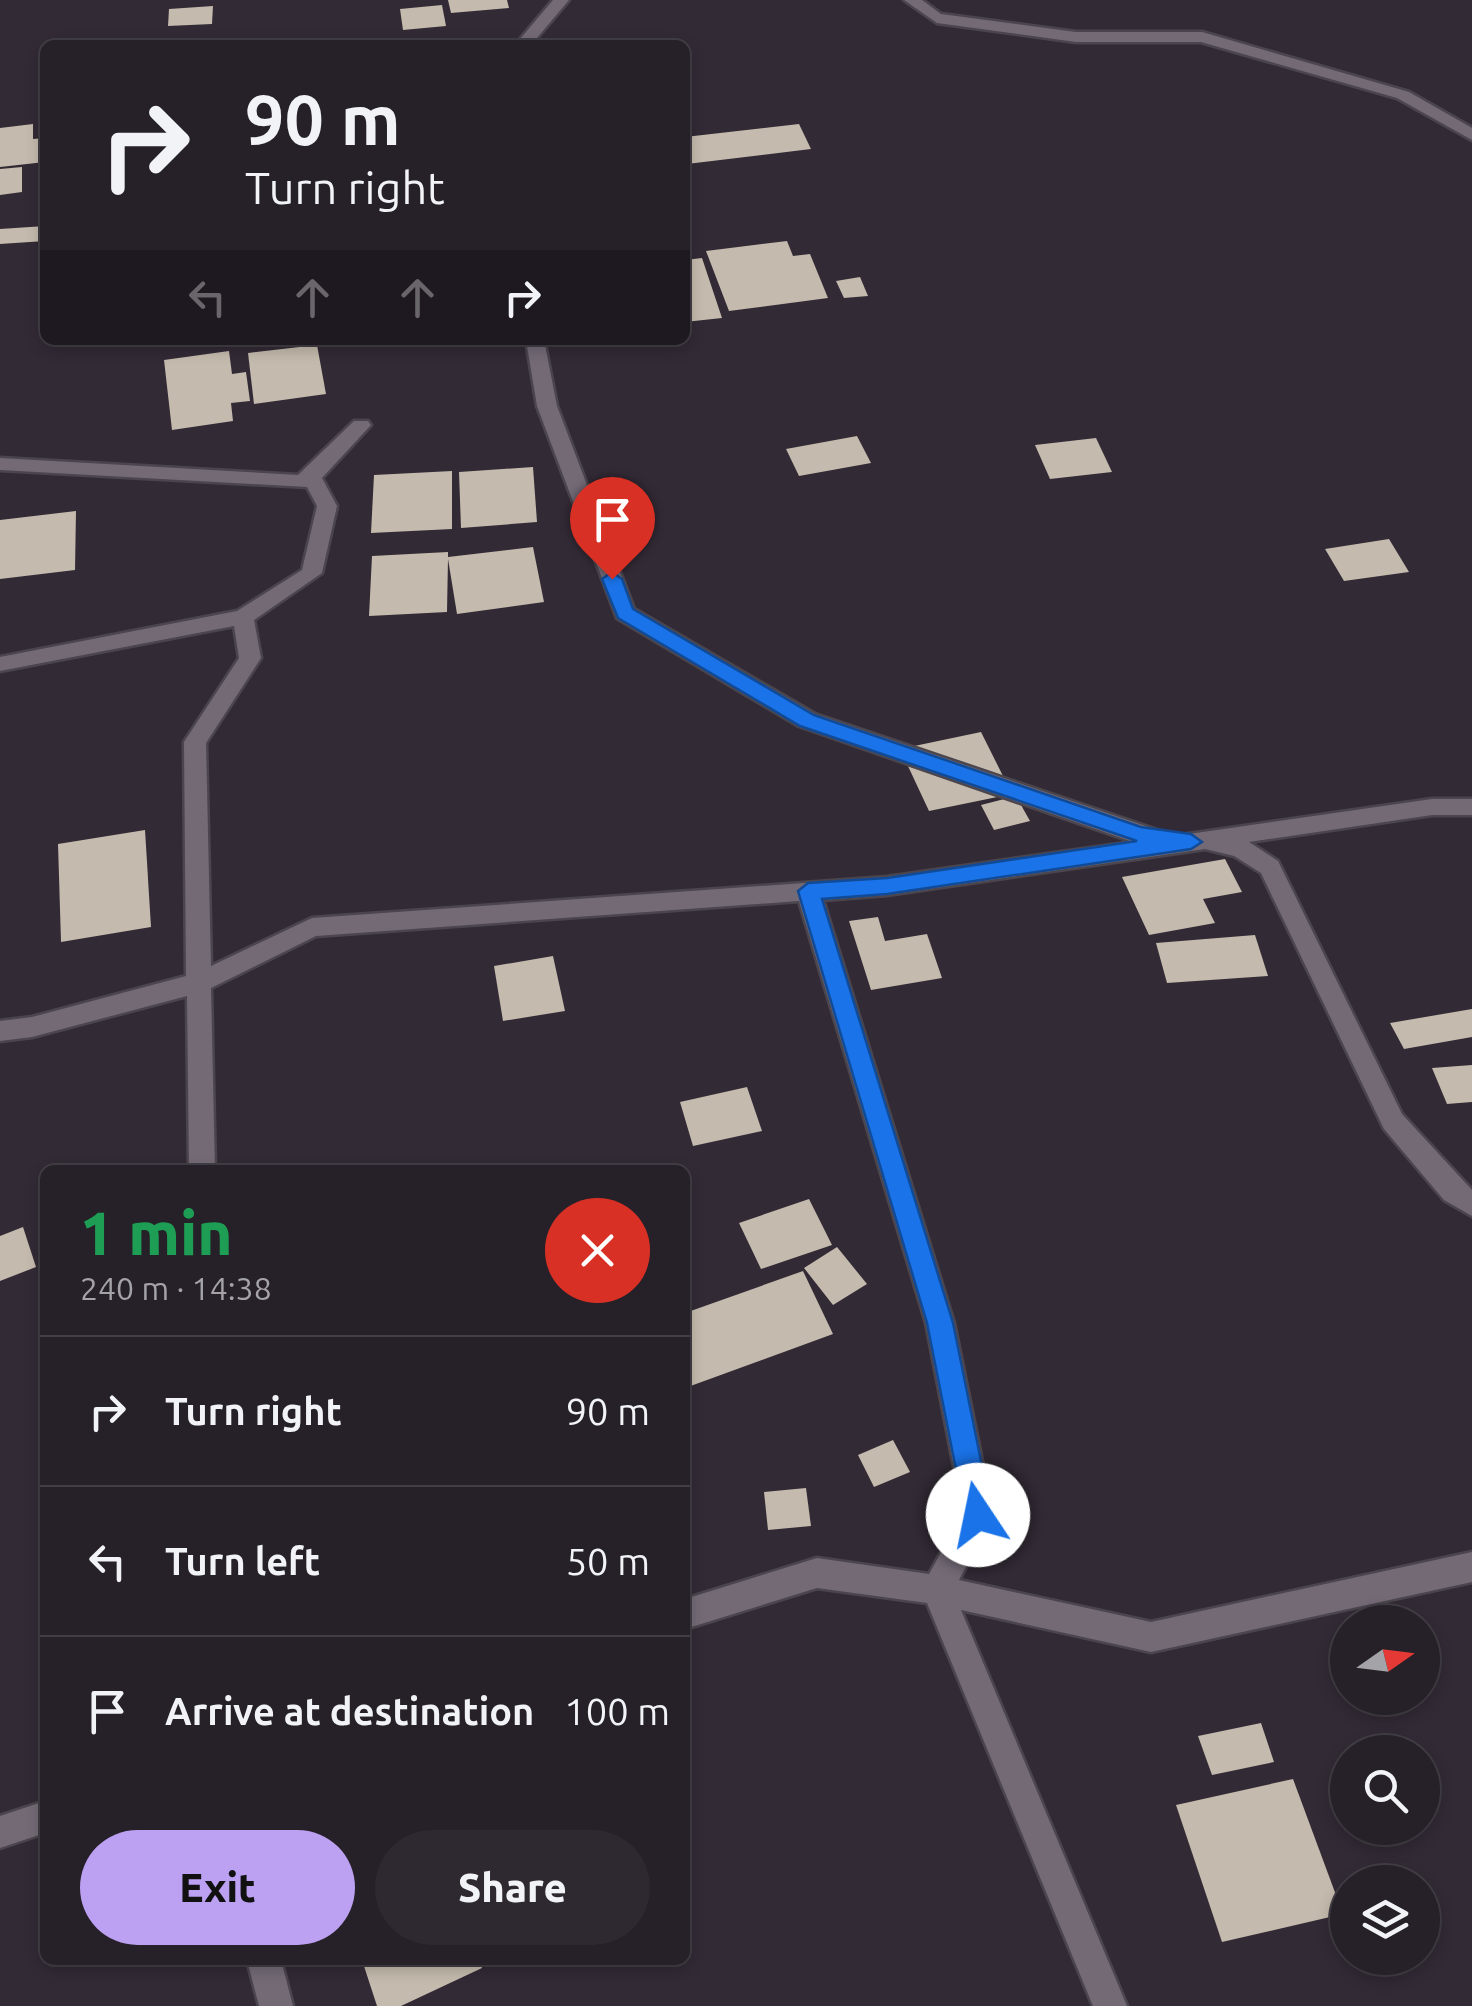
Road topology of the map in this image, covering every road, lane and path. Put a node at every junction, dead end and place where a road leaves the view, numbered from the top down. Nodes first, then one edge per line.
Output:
1 (561, 0) edge
2 (912, 0) edge
3 (526, 40) edge
4 (1472, 135) edge
5 (535, 345) edge
6 (361, 425) dead end
7 (0, 464) edge
8 (312, 477) junction
9 (244, 616) junction
10 (0, 664) edge
11 (1472, 807) edge
12 (1191, 842) junction
13 (808, 891) junction
14 (198, 984) junction
15 (0, 1031) edge
16 (202, 1165) edge
17 (1472, 1205) edge
18 (1472, 1566) edge
19 (937, 1590) junction
20 (690, 1612) edge
21 (40, 1820) edge
22 (0, 1832) edge
23 (265, 1965) edge
24 (276, 2006) edge
25 (1110, 2006) edge

1 - 3 street
2 - 4 street
5 - 12 street
6 - 8 street
7 - 8 street
8 - 9 street
9 - 10 street
9 - 14 street
11 - 12 street
12 - 13 street
12 - 17 street
13 - 14 street
13 - 19 street
14 - 15 street
14 - 16 street
18 - 19 street
19 - 20 street
19 - 25 street
21 - 22 street
23 - 24 street

